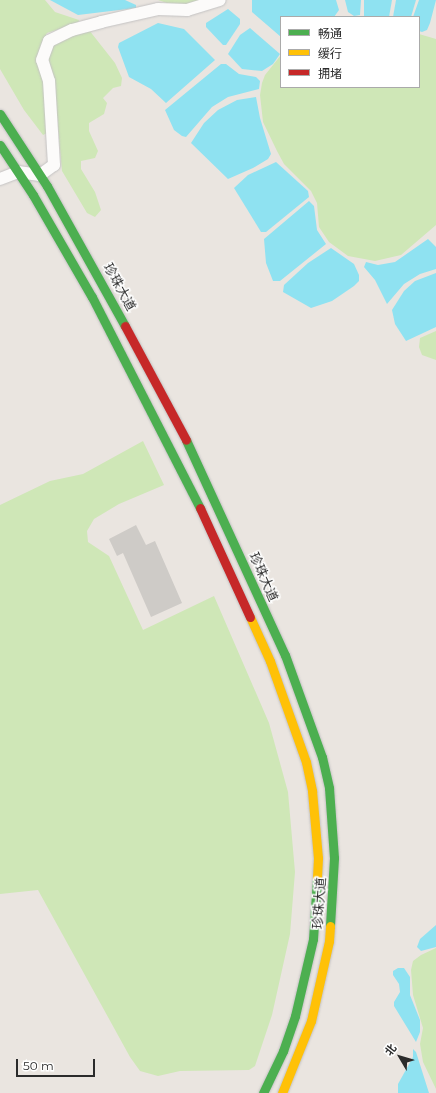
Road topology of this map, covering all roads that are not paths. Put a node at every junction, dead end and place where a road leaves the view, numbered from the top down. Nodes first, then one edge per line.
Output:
1 (219, 0) edge
2 (0, 114) edge
3 (0, 145) edge
4 (18, 172) junction
5 (40, 175) junction
6 (0, 179) edge
7 (263, 1093) edge
8 (282, 1093) edge

1 - 5 street
2 - 5 highway, 珍珠大道
3 - 4 highway, 珍珠大道
4 - 5 street
4 - 6 street
4 - 7 highway, 珍珠大道
5 - 8 highway, 珍珠大道

